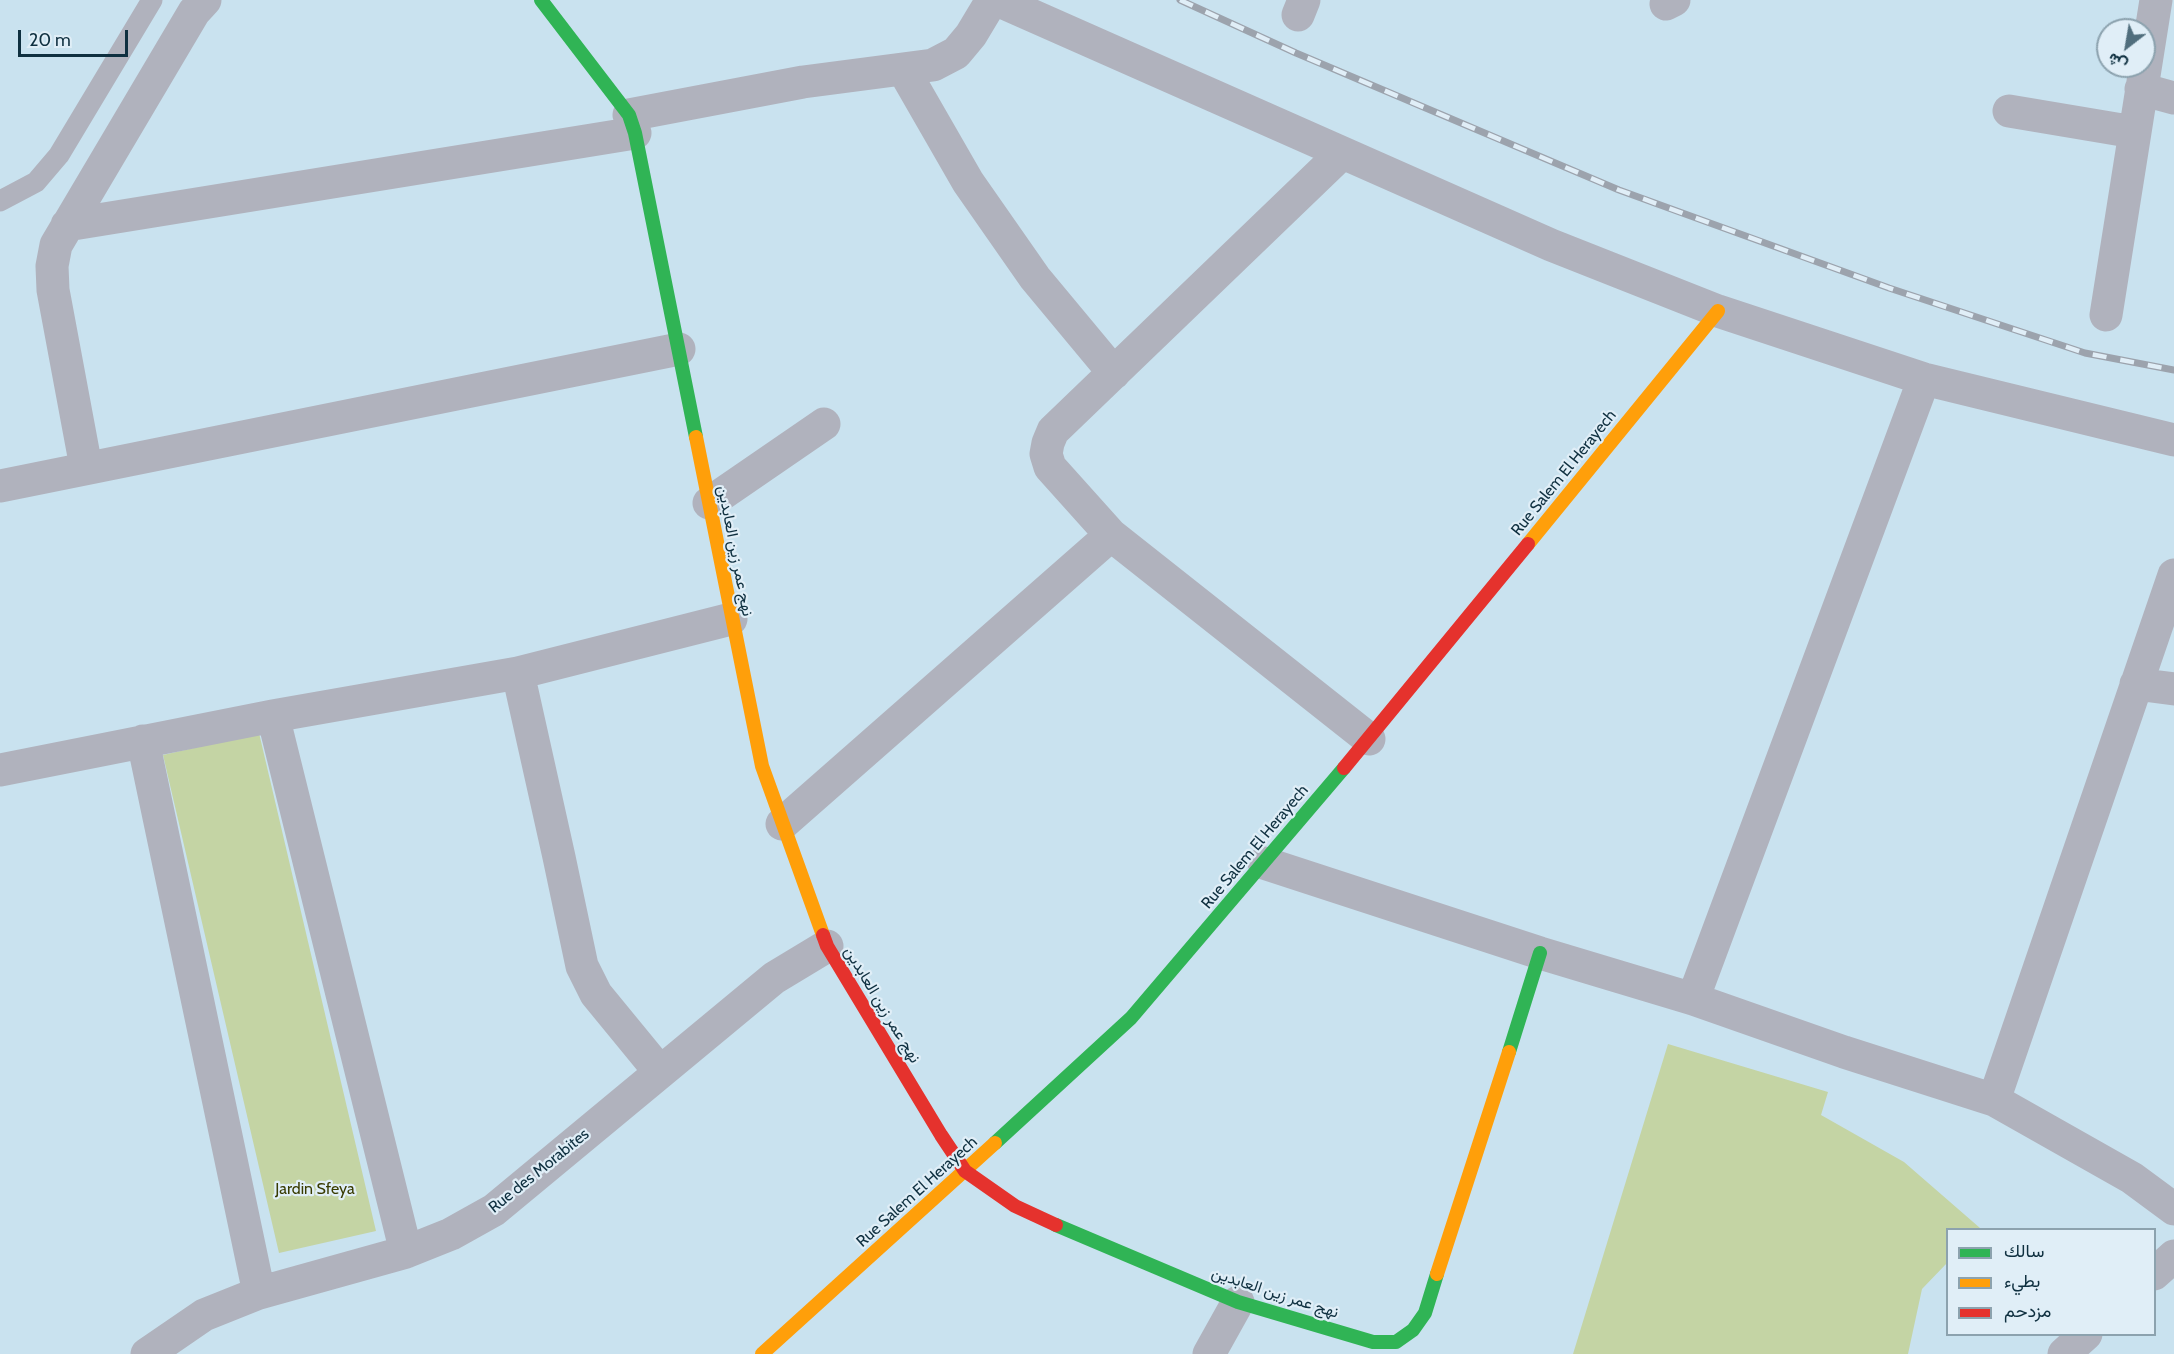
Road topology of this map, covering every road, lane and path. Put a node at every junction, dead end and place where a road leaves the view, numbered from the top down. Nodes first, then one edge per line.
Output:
1 (152, 0) edge
2 (205, 0) edge
3 (541, 0) edge
4 (992, 0) edge
5 (998, 0) edge
6 (2156, 0) edge
7 (903, 69) junction
8 (2140, 89) junction
9 (2174, 98) edge
10 (2010, 111) dead end
11 (632, 124) junction
12 (2134, 132) junction
13 (1342, 153) junction
14 (0, 201) edge
15 (67, 225) junction
16 (1718, 311) junction
17 (2106, 315) dead end
18 (679, 350) junction
19 (1114, 373) junction
20 (1924, 379) junction
21 (824, 424) dead end
22 (2174, 440) edge
23 (86, 467) junction
24 (0, 486) edge
25 (709, 503) junction
26 (1111, 535) junction
27 (2174, 575) edge
28 (731, 619) junction
29 (518, 673) junction
30 (2136, 684) junction
31 (2174, 689) edge
32 (273, 716) junction
33 (1369, 739) junction
34 (143, 741) junction
35 (0, 770) edge
36 (782, 825) junction
37 (1264, 863) junction
38 (827, 946) junction
39 (1540, 953) junction
40 (1693, 999) junction
41 (660, 1072) junction
42 (1994, 1100) junction
43 (965, 1171) junction
44 (2174, 1209) edge
45 (406, 1252) junction
46 (2174, 1257) edge
47 (2156, 1272) edge
48 (259, 1293) junction
49 (1238, 1302) junction
50 (2085, 1336) edge
51 (147, 1354) edge
52 (762, 1354) edge
53 (1209, 1354) edge
54 (2064, 1354) edge

1 - 14 lane
2 - 15 street
3 - 11 street
4 - 7 street
5 - 13 street
6 - 8 street
7 - 11 street
7 - 19 street
8 - 9 street
8 - 12 street
10 - 12 street
11 - 15 street
11 - 18 street, نهج عمر زين العابدين
12 - 17 street
13 - 16 street
13 - 19 street
15 - 23 street
16 - 20 street
16 - 33 street, Rue Salem El Herayech
18 - 23 street
18 - 25 street, نهج عمر زين العابدين
19 - 26 street
20 - 22 street
20 - 40 street
21 - 25 street
23 - 24 street
25 - 28 street, نهج عمر زين العابدين
26 - 33 street
26 - 36 street
27 - 30 street
28 - 29 street
28 - 36 street, نهج عمر زين العابدين
29 - 32 street
29 - 41 street
30 - 31 street
30 - 42 street
32 - 34 street
32 - 45 street
33 - 37 street, Rue Salem El Herayech
34 - 35 street
34 - 48 street
36 - 38 street, نهج عمر زين العابدين
37 - 39 street
37 - 43 street, Rue Salem El Herayech
38 - 41 street, Rue des Morabites
38 - 43 street, نهج عمر زين العابدين
39 - 40 street
39 - 49 street, نهج عمر زين العابدين
40 - 42 street
41 - 45 street, Rue des Morabites
42 - 44 street
43 - 49 street, نهج عمر زين العابدين
43 - 52 street, Rue Salem El Herayech
45 - 48 street, Rue des Morabites
46 - 47 street
48 - 51 street, Rue des Morabites
49 - 53 street
50 - 54 street

